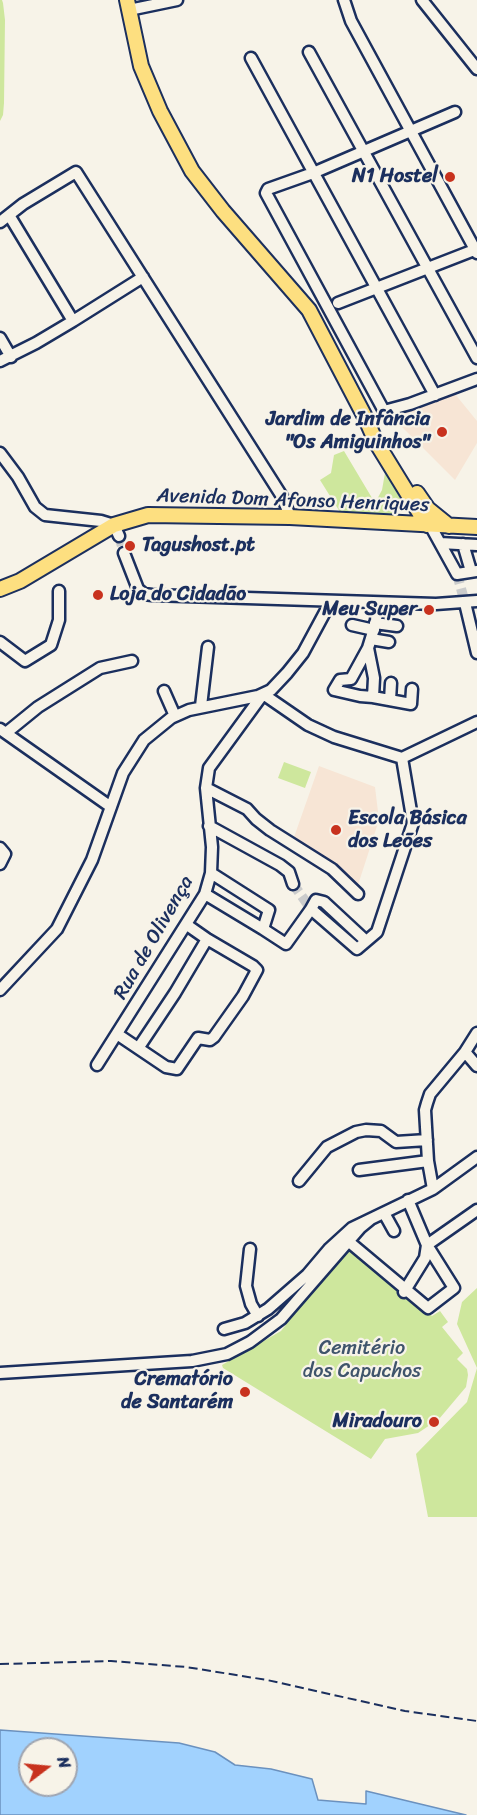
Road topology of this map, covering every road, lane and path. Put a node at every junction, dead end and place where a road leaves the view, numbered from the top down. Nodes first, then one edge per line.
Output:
1 (177, 0) edge
2 (344, 0) edge
3 (422, 0) edge
4 (128, 5) edge
5 (309, 52) dead end
6 (251, 58) dead end
7 (477, 69) edge
8 (455, 112) dead end
9 (412, 132) junction
10 (364, 152) junction
11 (313, 173) junction
12 (4, 218) edge
13 (476, 251) edge
14 (428, 268) junction
15 (143, 277) junction
16 (377, 289) junction
17 (338, 303) dead end
18 (73, 321) junction
19 (0, 338) edge
20 (11, 357) junction
21 (477, 358) edge
22 (0, 361) edge
23 (477, 379) edge
24 (435, 395) junction
25 (365, 417) junction
26 (0, 453) edge
27 (404, 488) junction
28 (290, 517) junction
29 (393, 524) junction
30 (428, 525) junction
31 (449, 526) junction
32 (477, 527) edge
33 (117, 531) junction
34 (440, 543) junction
35 (463, 544) junction
36 (477, 545) edge
37 (124, 553) tunnel mouth
38 (474, 571) edge
39 (0, 589) edge
40 (59, 591) dead end
41 (477, 600) edge
42 (331, 601) junction
43 (377, 603) junction
44 (465, 603) junction
45 (352, 625) dead end
46 (397, 626) dead end
47 (372, 635) junction
48 (0, 642) edge
49 (389, 642) dead end
50 (208, 647) dead end
51 (477, 653) edge
52 (132, 661) dead end
53 (391, 683) dead end
54 (412, 689) dead end
55 (164, 691) dead end
56 (263, 694) junction
57 (374, 697) junction
58 (390, 700) junction
59 (201, 706) junction
60 (175, 716) junction
61 (477, 722) edge
62 (3, 731) edge
63 (402, 758) junction
64 (206, 788) junction
65 (111, 807) junction
66 (209, 825) junction
67 (0, 848) edge
68 (0, 864) edge
69 (211, 873) junction
70 (225, 882) junction
71 (293, 884) tunnel mouth
72 (205, 894) junction
73 (358, 894) dead end
74 (216, 900) junction
75 (187, 924) junction
76 (262, 929) junction
77 (207, 939) junction
78 (0, 990) edge
79 (117, 1034) junction
80 (477, 1034) edge
81 (140, 1047) junction
82 (465, 1052) junction
83 (97, 1065) dead end
84 (477, 1066) edge
85 (427, 1140) junction
86 (477, 1157) edge
87 (428, 1161) junction
88 (359, 1170) dead end
89 (299, 1181) dead end
90 (433, 1190) junction
91 (408, 1200) junction
92 (477, 1210) edge
93 (384, 1213) junction
94 (371, 1219) junction
95 (394, 1231) dead end
96 (348, 1241) junction
97 (427, 1245) junction
98 (250, 1248) dead end
99 (404, 1291) junction
100 (258, 1316) junction
101 (224, 1329) dead end
102 (0, 1373) edge

1 - 4 street
2 - 9 street
3 - 7 street
4 - 25 main road
5 - 10 street
6 - 11 street
8 - 9 street
9 - 10 street
9 - 13 street
10 - 11 street
10 - 14 street
11 - 16 street
11 - 24 street
12 - 15 street
12 - 18 street
13 - 14 street
14 - 16 street
14 - 21 street
15 - 18 street
15 - 28 street
16 - 17 street
16 - 24 street
18 - 20 street
19 - 20 street
20 - 22 street
23 - 24 street
25 - 27 main road
25 - 31 main road
26 - 33 street
27 - 29 main road
27 - 30 main road
28 - 29 main road, Avenida Dom Afonso Henriques
28 - 33 main road, Avenida Dom Afonso Henriques
29 - 30 main road, Avenida Dom Afonso Henriques
30 - 31 main road, Avenida Dom Afonso Henriques
30 - 34 street
31 - 32 main road, Avenida Dom Afonso Henriques
33 - 39 main road, Avenida Dom Afonso Henriques
34 - 35 street
34 - 38 street
35 - 36 street
35 - 38 street
37 - 42 street
40 - 48 street
41 - 44 street
42 - 43 street
42 - 56 street, Rua de Olivença
43 - 44 street
43 - 47 street
44 - 51 street
45 - 47 street
46 - 47 street
47 - 49 street
47 - 57 street
47 - 57 street
50 - 59 street
52 - 62 street
53 - 58 street
54 - 58 street
55 - 60 street
56 - 59 street
56 - 63 street
56 - 64 street, Rua de Olivença
57 - 58 street
59 - 60 street
60 - 65 street
61 - 63 street
62 - 65 street
63 - 76 street
64 - 66 street, Rua de Olivença
64 - 73 street
65 - 78 street
66 - 69 street, Rua de Olivença
66 - 71 street
67 - 68 street
69 - 70 street
69 - 72 street, Rua de Olivença
70 - 74 street
70 - 76 street
72 - 74 street
72 - 75 street, Rua de Olivença
74 - 76 street
75 - 77 street
75 - 79 street, Rua de Olivença
77 - 81 street
77 - 81 street
79 - 81 street
79 - 83 street, Rua de Olivença
80 - 82 street
82 - 84 street
82 - 85 street
85 - 87 street
85 - 89 street
86 - 90 street
87 - 88 street
87 - 90 street
90 - 91 street
91 - 93 street
91 - 97 street
92 - 97 street
93 - 94 street
93 - 95 street
94 - 96 street
94 - 100 street
96 - 99 street
96 - 102 street
97 - 99 street
97 - 99 street
98 - 100 street
100 - 101 street

